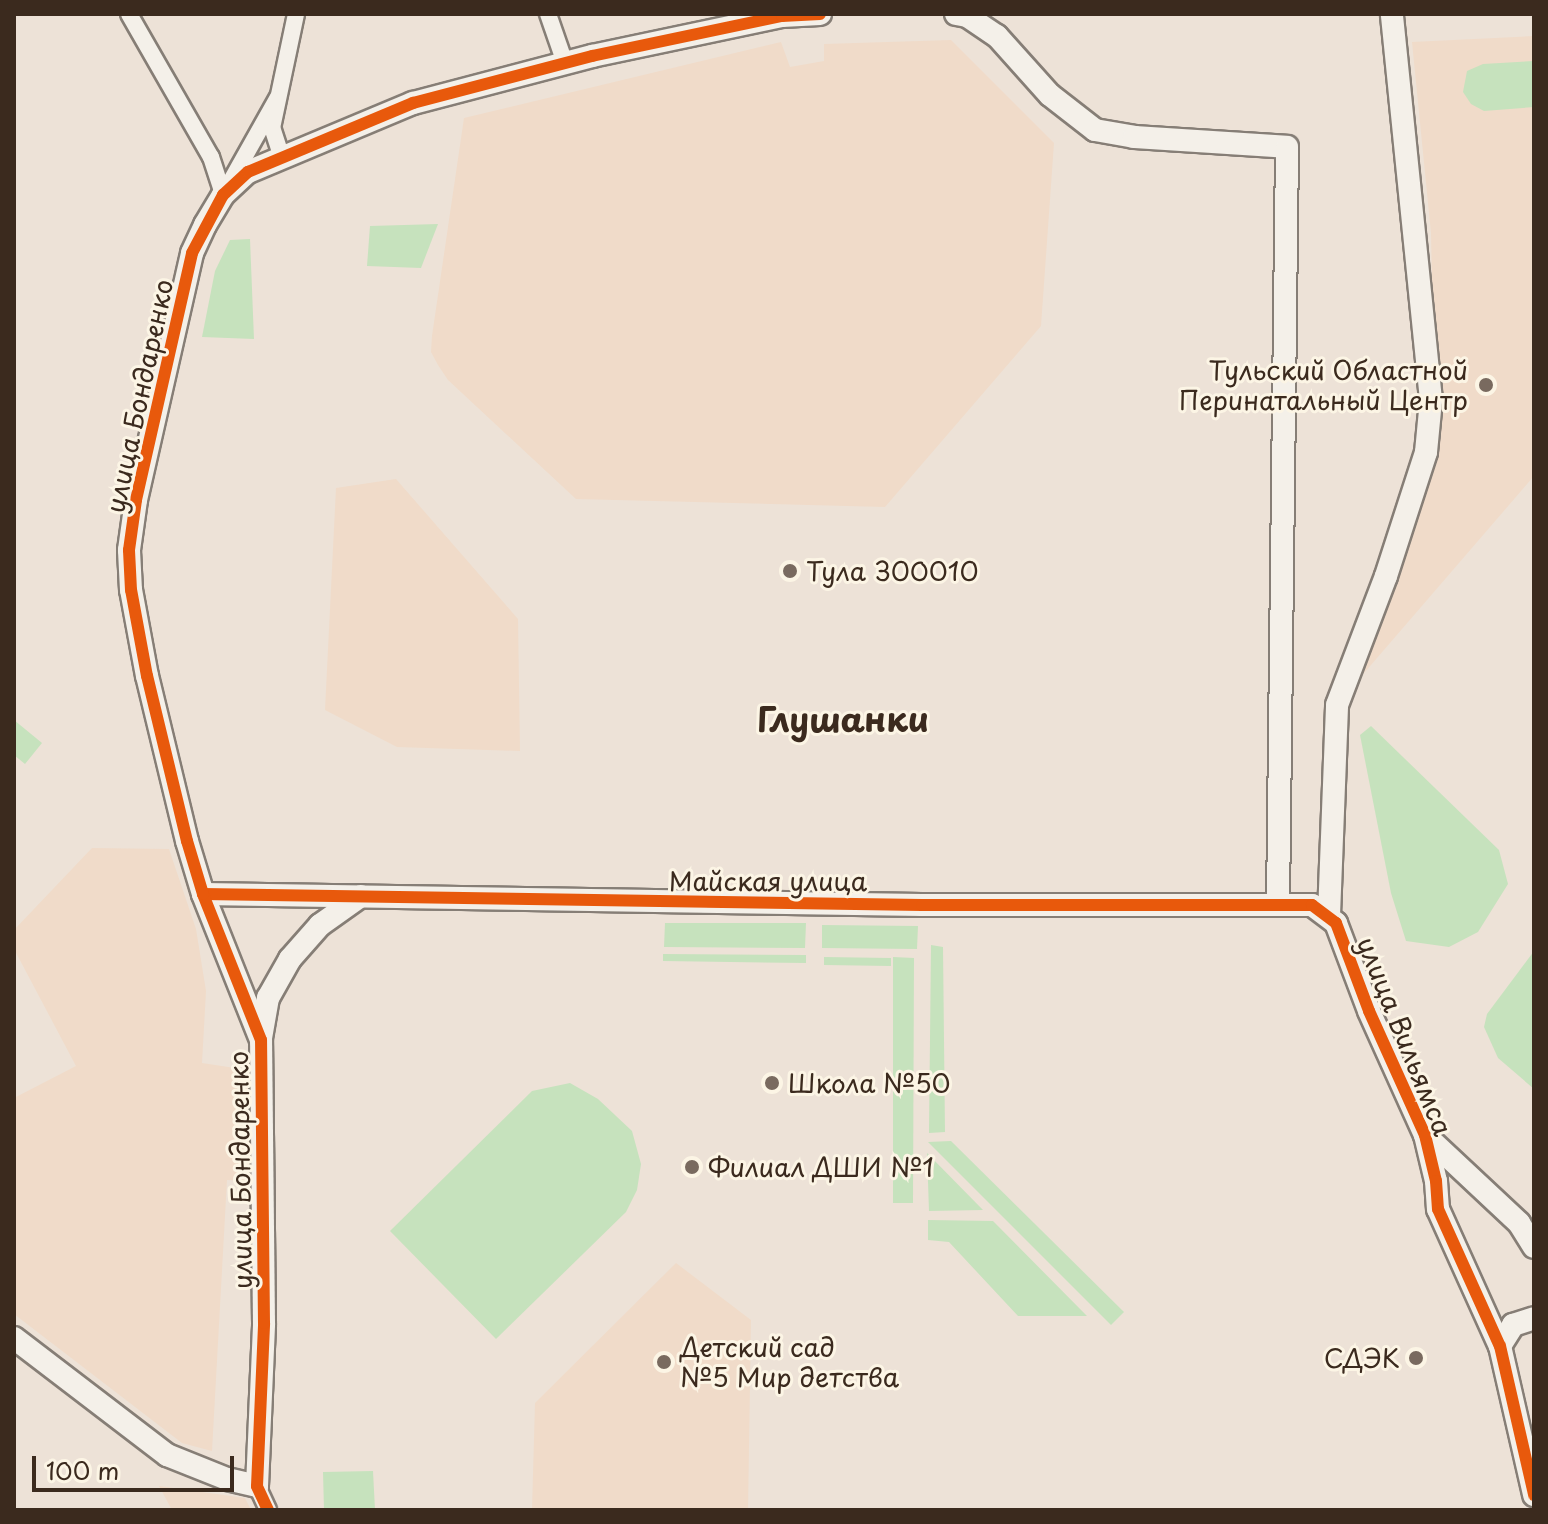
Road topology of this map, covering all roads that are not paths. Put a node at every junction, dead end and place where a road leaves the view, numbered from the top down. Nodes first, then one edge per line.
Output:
1 (129, 14) edge
2 (296, 14) edge
3 (548, 14) edge
4 (820, 14) edge
5 (956, 14) edge
6 (1392, 14) edge
7 (565, 63) junction
8 (278, 97) junction
9 (282, 158) junction
10 (223, 195) junction
11 (203, 894) junction
12 (361, 896) junction
13 (1278, 903) junction
14 (1329, 915) junction
15 (261, 1040) junction
16 (1425, 1135) junction
17 (1474, 1179) junction
18 (1436, 1181) junction
19 (1534, 1247) edge
20 (1534, 1318) edge
21 (14, 1338) edge
22 (1500, 1346) junction
23 (257, 1486) junction
24 (1534, 1495) edge
25 (268, 1510) edge

1 - 10 street
2 - 8 street
3 - 7 street
4 - 7 street, улица Бондаренко
5 - 13 street
6 - 14 street
7 - 9 street, улица Бондаренко
8 - 9 street
8 - 10 street
9 - 10 street, улица Бондаренко
10 - 11 street, улица Бондаренко
11 - 12 street, Майская улица
11 - 15 street, улица Бондаренко
12 - 13 street, Майская улица
12 - 15 street
13 - 14 street, Майская улица
14 - 16 street, улица Вильямса
15 - 23 street, улица Бондаренко
16 - 17 street, улица Вильямса
16 - 18 street, улица Вильямса
17 - 18 street
17 - 19 street, улица Вильямса
18 - 22 street, улица Вильямса
20 - 22 street
21 - 23 street
22 - 24 street, улица Вильямса
23 - 25 street, улица Бондаренко

